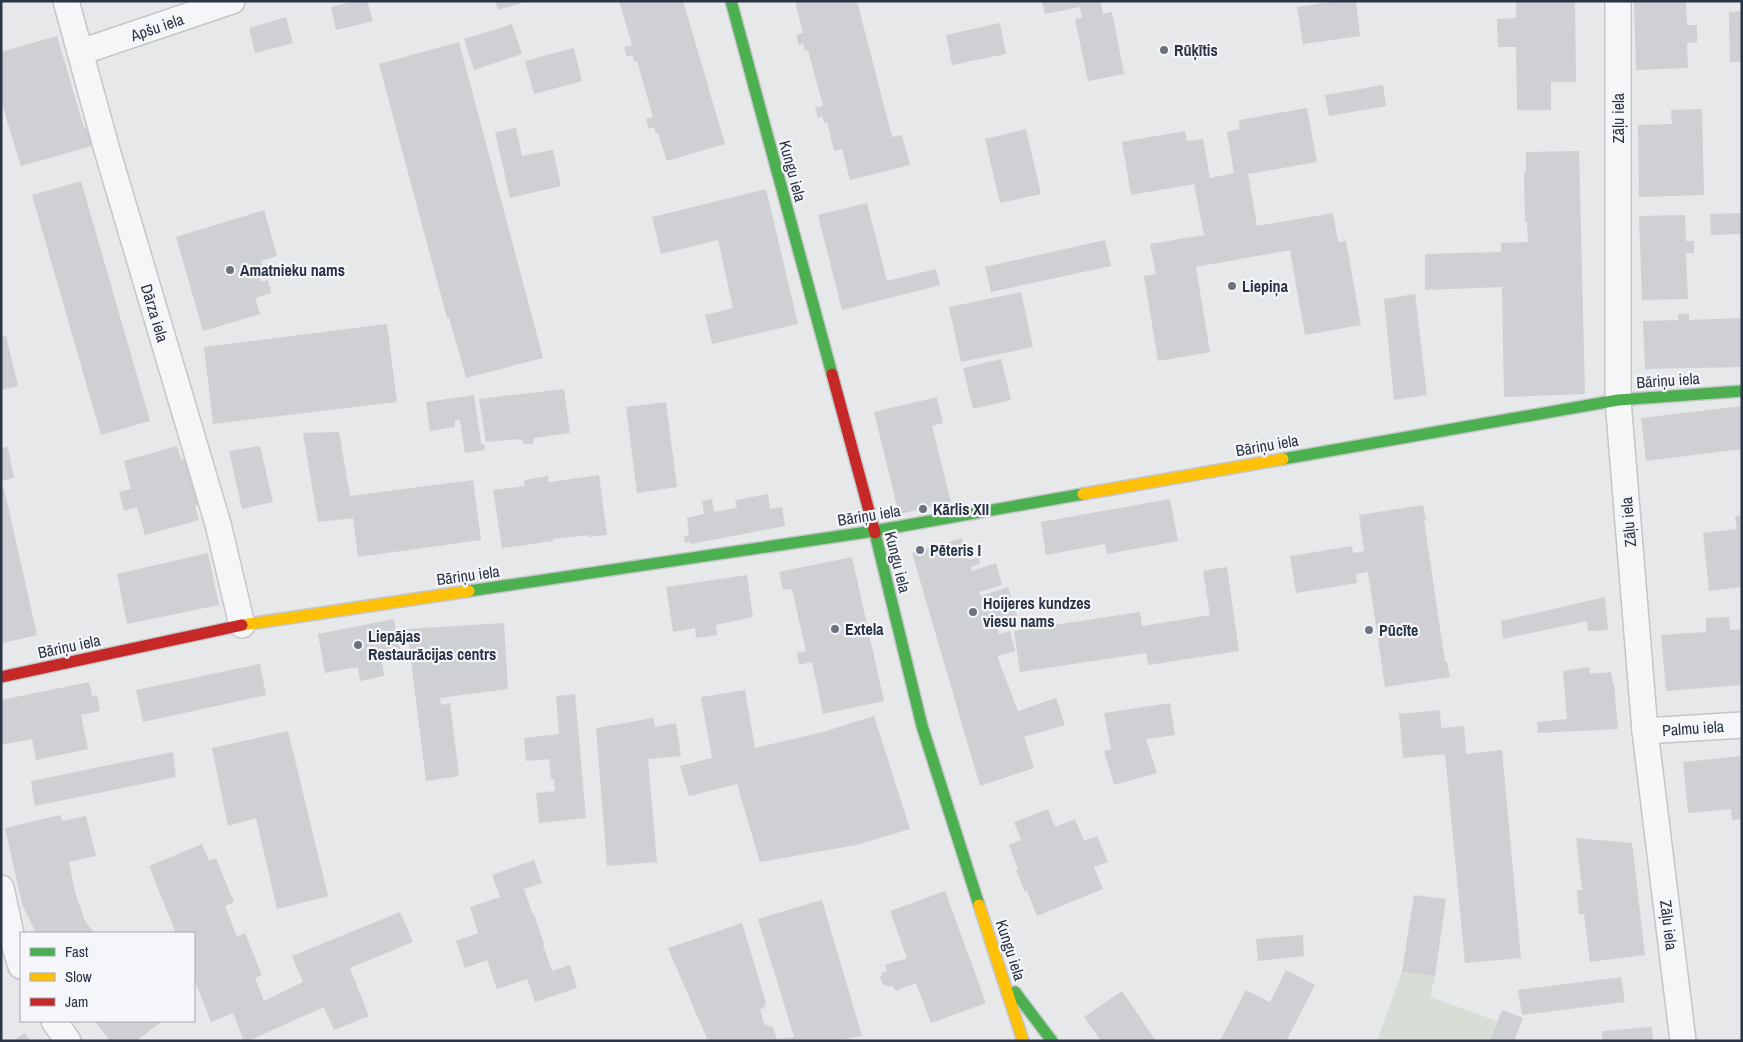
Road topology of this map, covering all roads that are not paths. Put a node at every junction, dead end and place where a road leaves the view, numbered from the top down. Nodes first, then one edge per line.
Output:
1 (66, 1) edge
2 (232, 1) edge
3 (731, 1) edge
4 (1618, 1) edge
5 (81, 52) junction
6 (1742, 392) edge
7 (1618, 400) junction
8 (874, 531) junction
9 (242, 625) junction
10 (1, 677) edge
11 (1742, 725) edge
12 (1645, 731) junction
13 (1, 888) edge
14 (20, 962) edge
15 (1003, 976) junction
16 (55, 1022) edge
17 (68, 1041) edge
18 (1023, 1041) edge
19 (1052, 1041) edge
20 (1683, 1041) edge

1 - 5 street, Dārza iela
2 - 5 street, Apšu iela
3 - 8 street, Kungu iela
4 - 7 street, Zāļu iela
5 - 9 street, Dārza iela
6 - 7 street, Bāriņu iela
7 - 8 street, Bāriņu iela
7 - 12 street, Zāļu iela
8 - 9 street, Bāriņu iela
8 - 15 street, Kungu iela
9 - 10 street, Bāriņu iela
11 - 12 street, Palmu iela
12 - 20 street, Zāļu iela
13 - 14 street
15 - 18 street, Kungu iela
15 - 19 street
16 - 17 street

